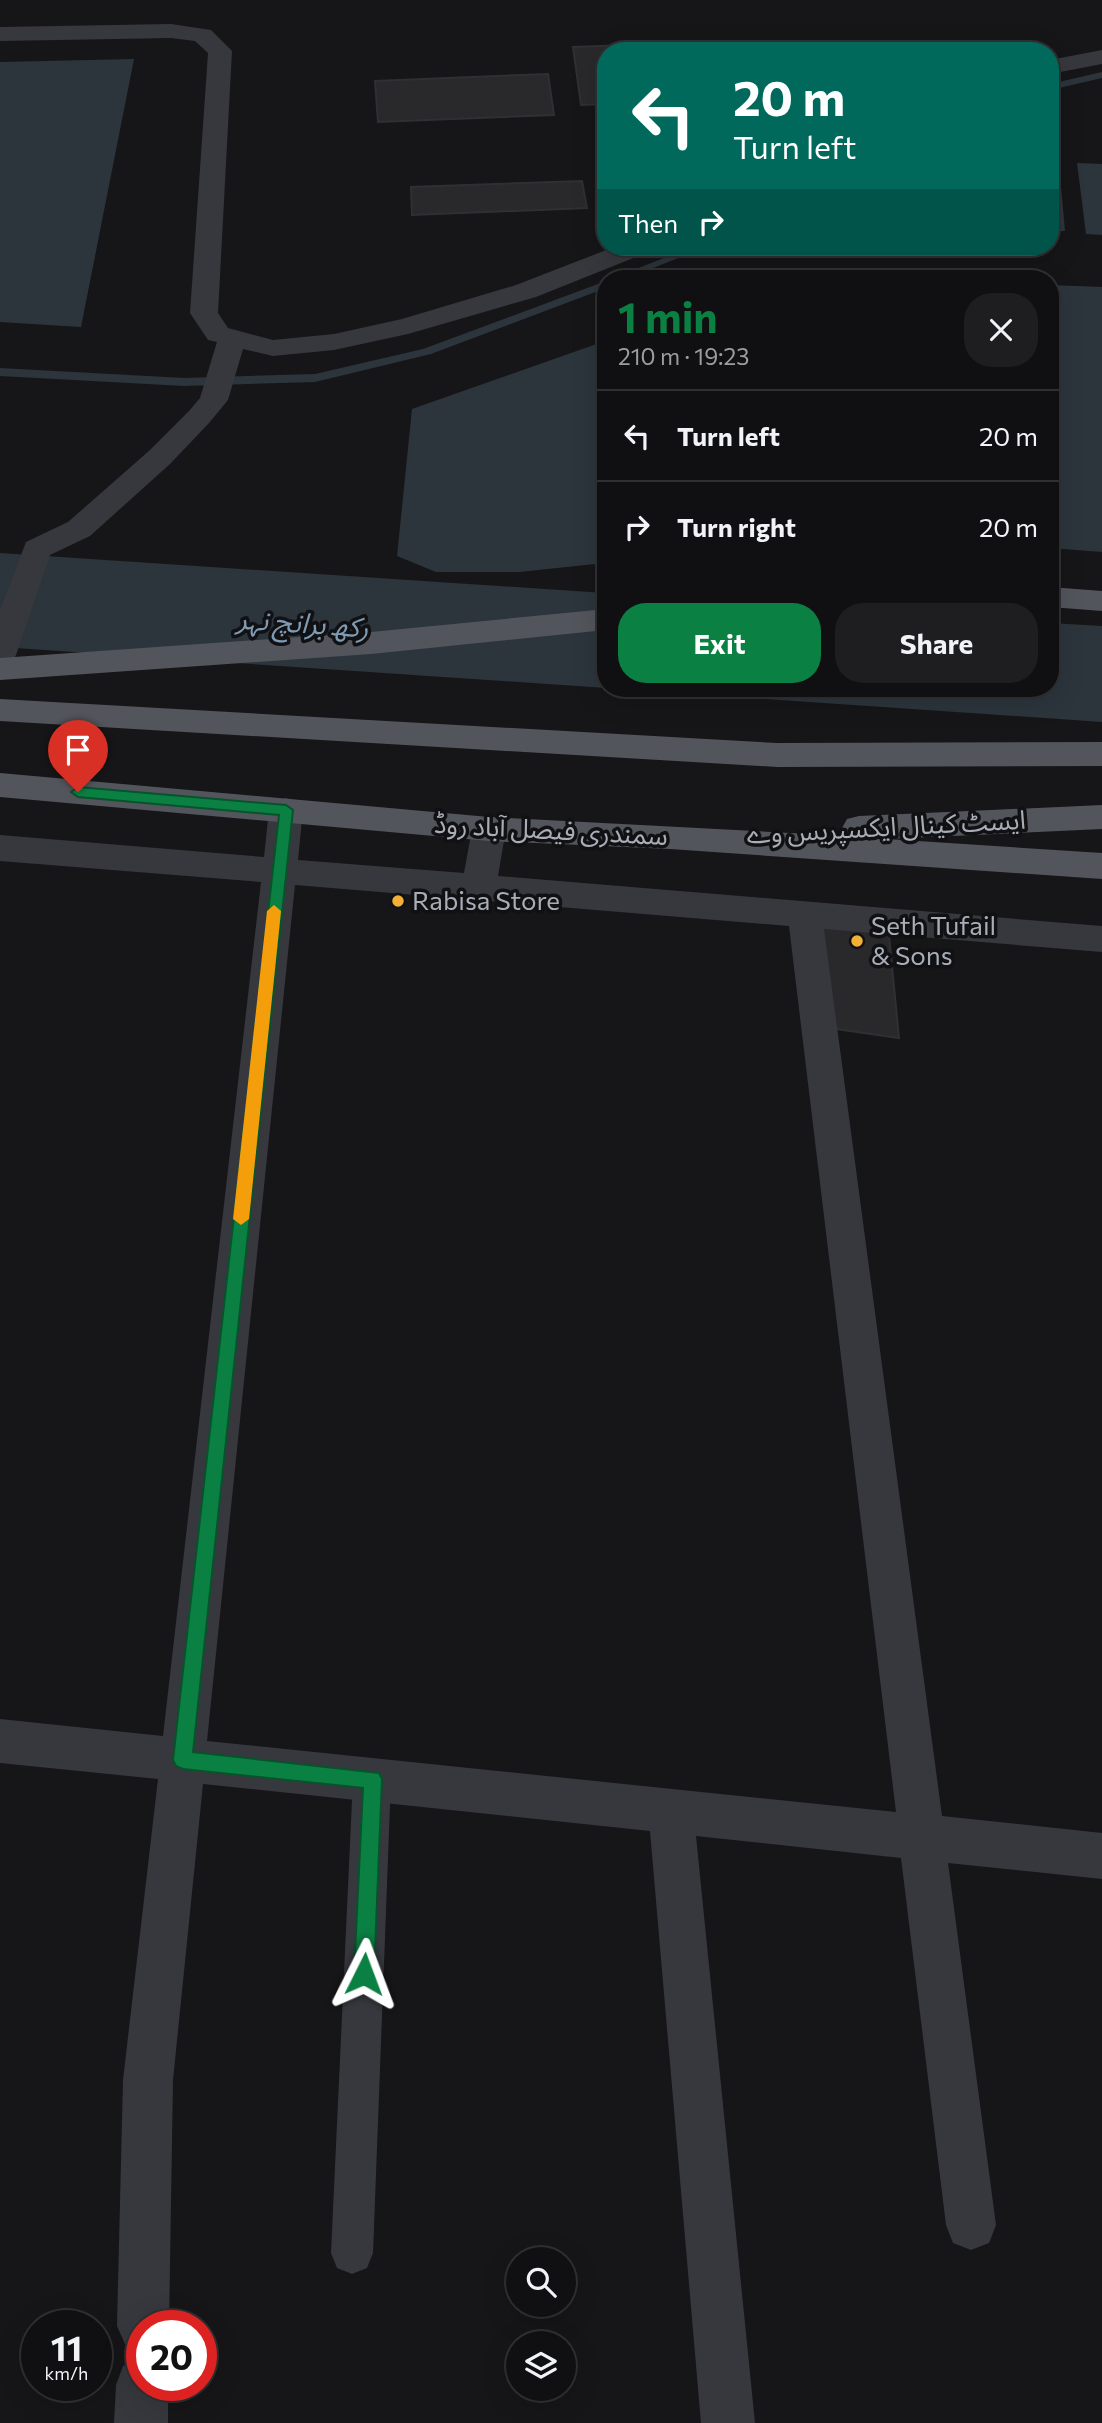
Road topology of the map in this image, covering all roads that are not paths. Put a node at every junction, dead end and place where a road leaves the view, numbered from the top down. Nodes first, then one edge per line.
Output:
1 (0, 34) edge
2 (1102, 57) edge
3 (1059, 65) edge
4 (614, 256) edge
5 (230, 348) junction
6 (1059, 598) edge
7 (1102, 601) edge
8 (597, 620) edge
9 (0, 653) edge
10 (0, 668) edge
11 (0, 710) edge
12 (1102, 754) edge
13 (0, 785) edge
14 (286, 810) junction
15 (1102, 817) edge
16 (489, 829) junction
17 (670, 837) junction
18 (0, 848) edge
19 (1102, 866) edge
20 (278, 871) junction
21 (479, 888) junction
22 (805, 915) junction
23 (1102, 939) edge
24 (0, 1741) edge
25 (183, 1760) junction
26 (372, 1779) junction
27 (671, 1811) junction
28 (922, 1837) junction
29 (1102, 1856) edge
30 (971, 2225) dead end
31 (352, 2253) dead end
32 (143, 2310) edge
33 (142, 2401) edge
34 (141, 2423) edge
35 (728, 2423) edge

1 - 5 street
2 - 3 street
4 - 5 street
5 - 9 street
6 - 7 main road
8 - 10 main road
11 - 12 main road
13 - 14 main road, سمندری فیصل آباد روڈ
14 - 16 main road, سمندری فیصل آباد روڈ
14 - 20 street
15 - 17 main road, ایسٹ کینال ایکسپریس وے
16 - 17 main road, سمندری فیصل آباد روڈ
16 - 21 street
17 - 19 main road, سمندری فیصل آباد روڈ
18 - 20 street
20 - 21 street
20 - 25 street
21 - 22 street
22 - 23 street
22 - 28 street
24 - 25 street
25 - 26 street
25 - 32 street
26 - 27 street
26 - 31 lane
27 - 28 street
27 - 35 street
28 - 29 street
28 - 30 street
33 - 34 street

